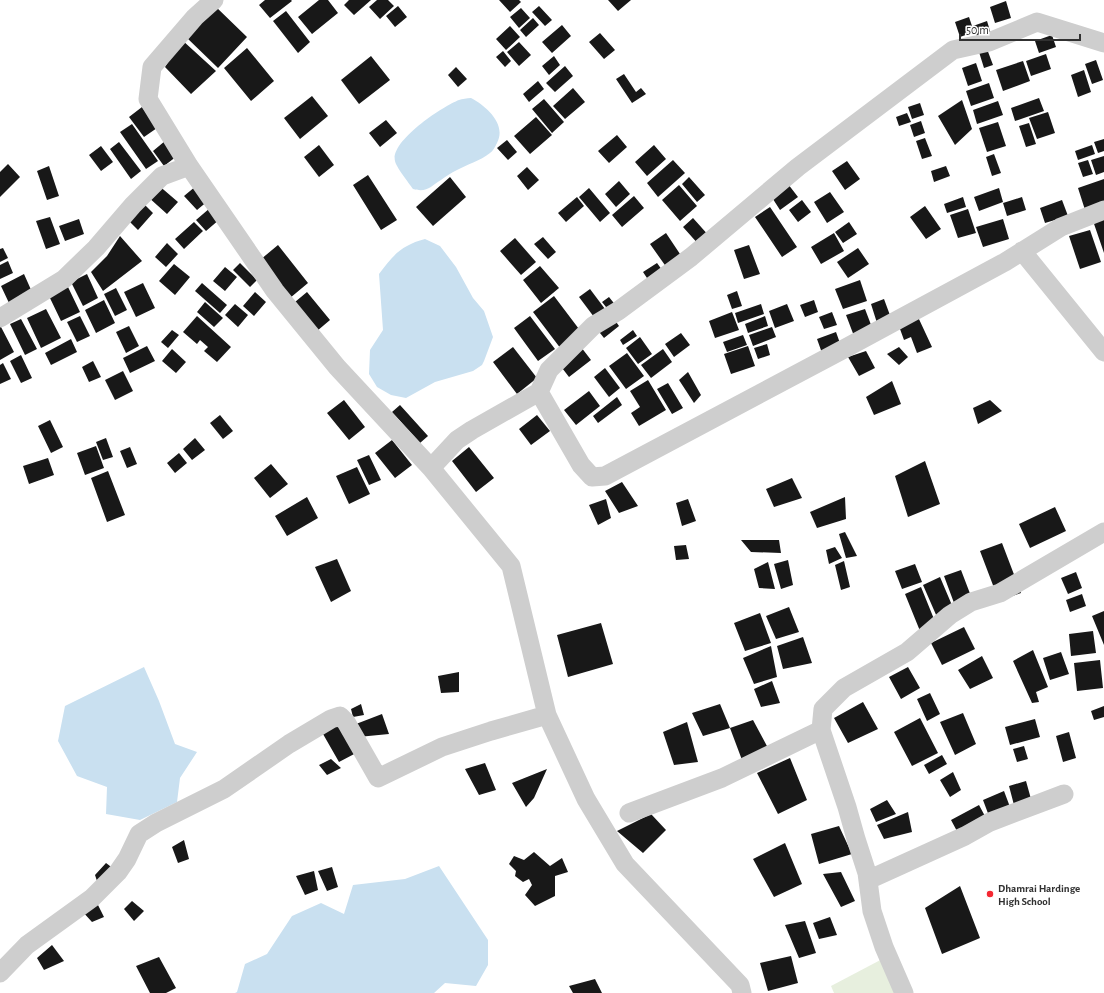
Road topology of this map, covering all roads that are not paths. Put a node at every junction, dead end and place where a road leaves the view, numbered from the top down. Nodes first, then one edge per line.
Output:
1 (214, 0) edge
2 (1104, 43) edge
3 (189, 166) junction
4 (1104, 210) edge
5 (1022, 252) junction
6 (0, 318) edge
7 (1104, 352) edge
8 (539, 392) junction
9 (431, 468) junction
10 (1104, 532) edge
11 (547, 715) junction
12 (821, 730) junction
13 (1064, 794) dead end
14 (629, 813) dead end
15 (868, 880) junction
16 (0, 973) edge
17 (742, 993) edge
18 (904, 993) edge

1 - 3 street
2 - 8 street
3 - 6 street
3 - 9 street
4 - 5 street
5 - 7 street
5 - 8 street
8 - 9 street
9 - 11 street
10 - 12 street
11 - 16 street
11 - 17 street
12 - 14 street
12 - 15 street
13 - 15 street
15 - 18 street

